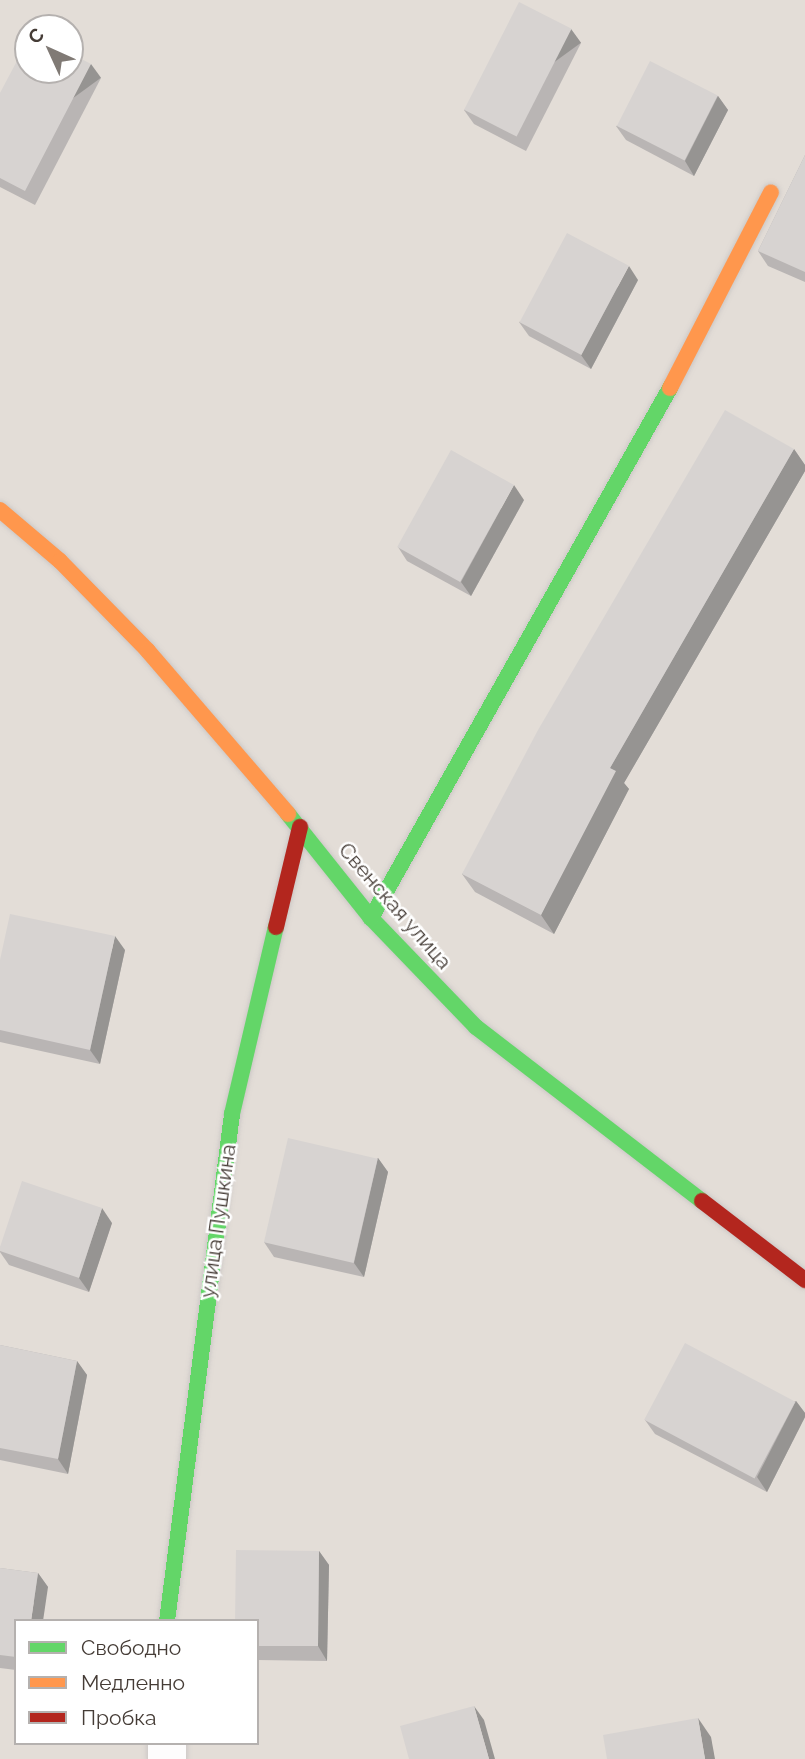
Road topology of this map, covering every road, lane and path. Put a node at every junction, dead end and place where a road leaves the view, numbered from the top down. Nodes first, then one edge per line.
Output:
1 (771, 192) dead end
2 (0, 510) edge
3 (300, 827) junction
4 (371, 918) junction
5 (805, 1280) edge
6 (167, 1619) edge

1 - 4 street
2 - 3 street, Свенская улица
3 - 4 street, Свенская улица
3 - 6 street, улица Пушкина
4 - 5 street, Свенская улица

